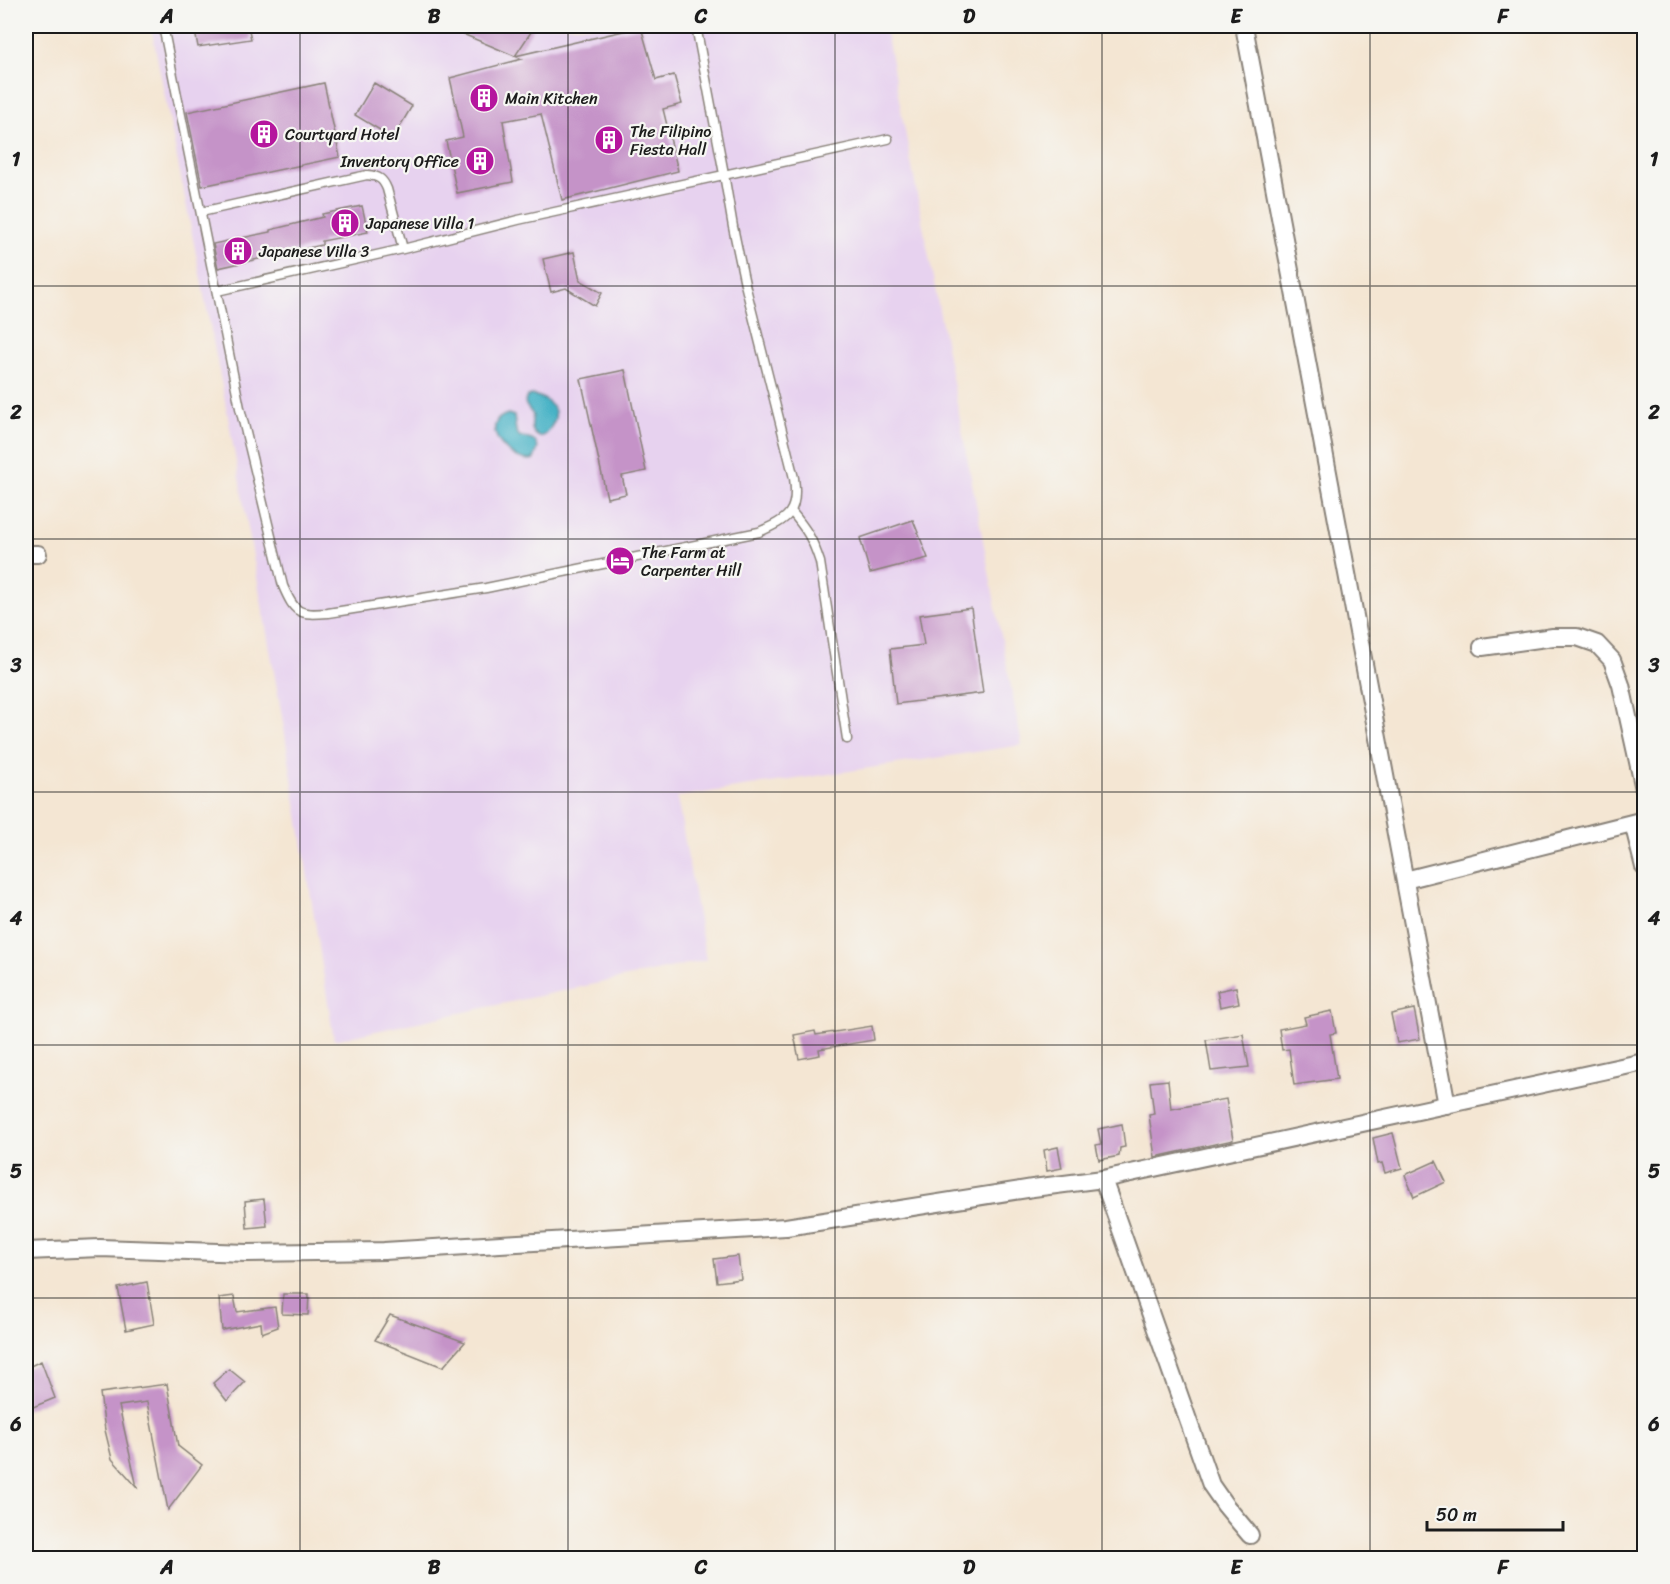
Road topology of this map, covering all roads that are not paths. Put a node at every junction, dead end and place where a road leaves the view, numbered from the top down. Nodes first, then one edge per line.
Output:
1 (164, 26) edge
2 (696, 26) edge
3 (1244, 26) edge
4 (888, 139) dead end
5 (724, 174) junction
6 (201, 212) junction
7 (404, 249) junction
8 (217, 291) junction
9 (791, 511) junction
10 (1482, 647) dead end
11 (847, 739) dead end
12 (1644, 789) edge
13 (1639, 822) edge
14 (1644, 867) edge
15 (1405, 880) junction
16 (1644, 1062) edge
17 (1447, 1105) junction
18 (1103, 1179) junction
19 (26, 1251) edge
20 (1250, 1535) dead end

1 - 6 lane
2 - 5 lane
3 - 15 street
4 - 5 lane
5 - 7 lane
5 - 9 lane
6 - 7 lane
6 - 8 lane
7 - 8 lane
8 - 9 lane
9 - 11 lane
10 - 12 street
13 - 14 street
13 - 15 street
15 - 17 street
16 - 17 street
17 - 18 street
18 - 19 street
18 - 20 street

